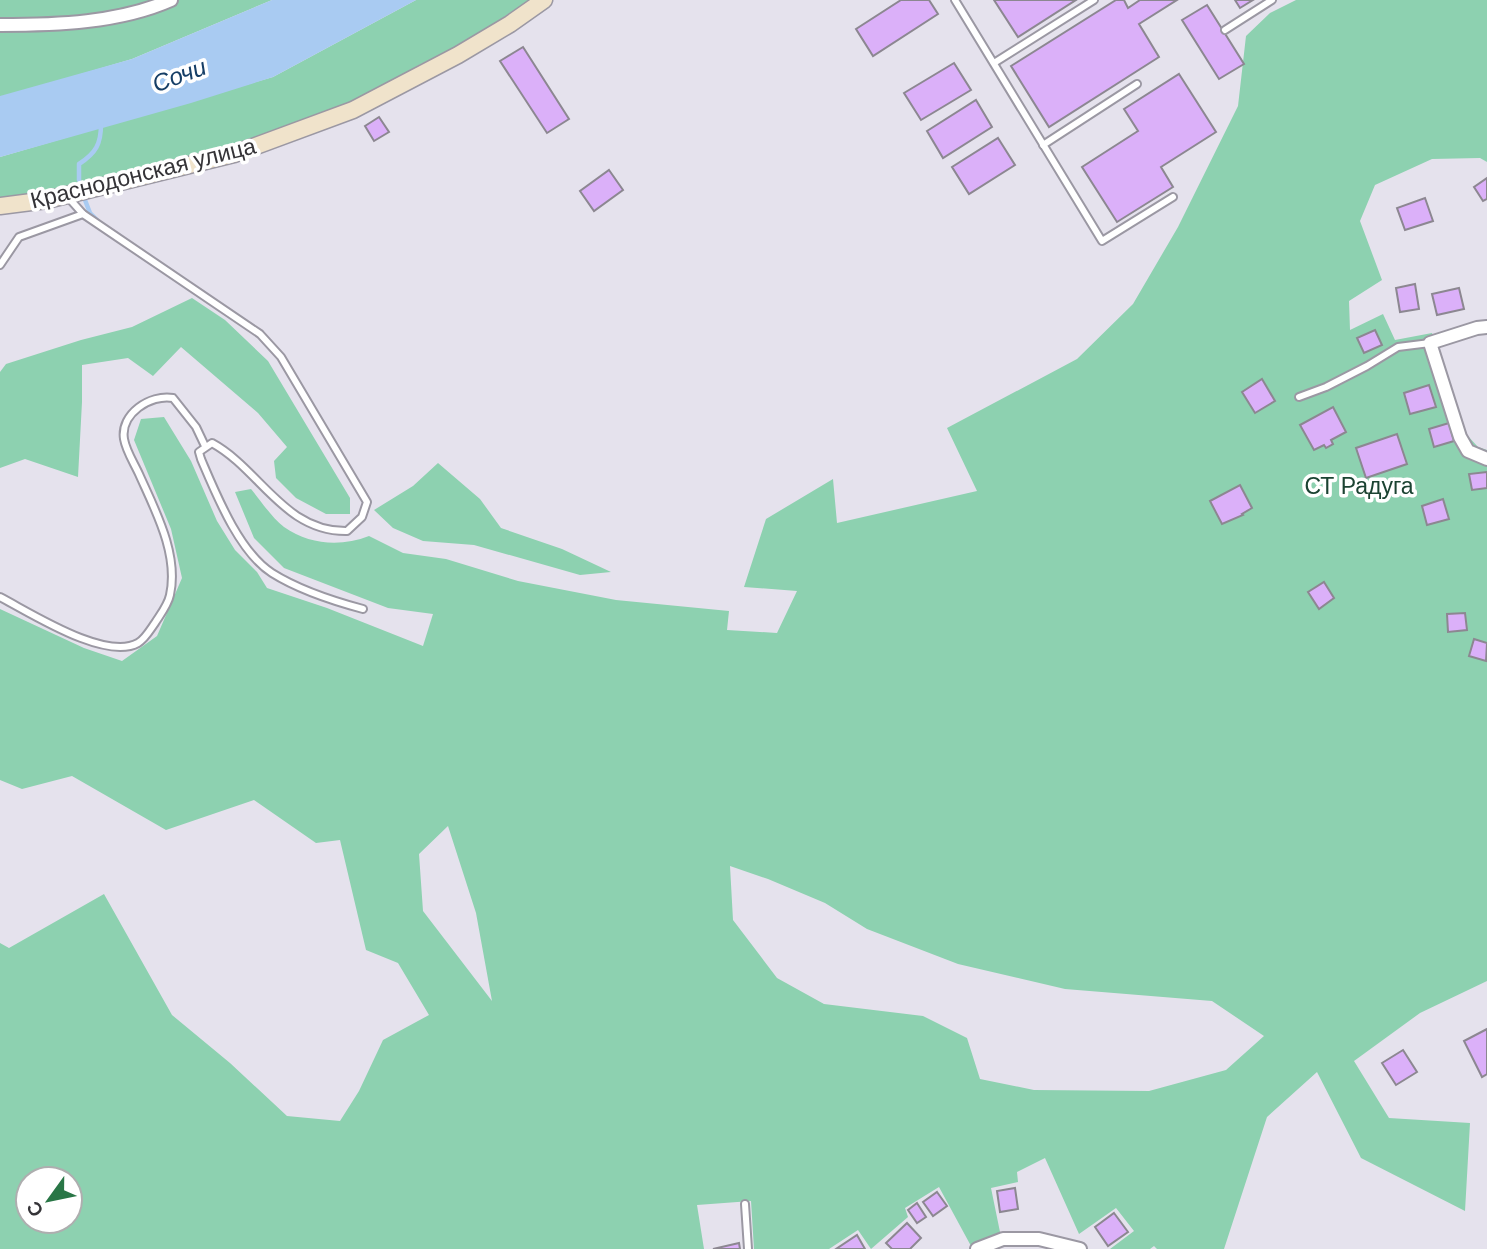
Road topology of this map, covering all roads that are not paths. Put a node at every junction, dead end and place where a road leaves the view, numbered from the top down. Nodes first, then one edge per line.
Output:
1 (171, 0) edge
2 (544, 0) edge
3 (955, 0) edge
4 (1094, 0) edge
5 (1272, 0) edge
6 (0, 25) edge
7 (1225, 30) dead end
8 (994, 63) junction
9 (1137, 84) dead end
10 (1043, 145) junction
11 (66, 195) junction
12 (1173, 197) dead end
13 (0, 206) edge
14 (83, 214) junction
15 (0, 265) edge
16 (1487, 327) edge
17 (1430, 343) junction
18 (1299, 397) dead end
19 (205, 446) junction
20 (1487, 460) edge
21 (0, 597) edge
22 (363, 609) dead end
23 (745, 1204) dead end
24 (1061, 1246) edge
25 (748, 1249) edge
26 (977, 1249) edge
27 (1080, 1249) edge

1 - 6 street
2 - 11 street, Краснодонская улица
3 - 8 lane
4 - 8 lane
5 - 7 lane
8 - 10 lane
9 - 10 lane
10 - 12 lane
11 - 13 street, Краснодонская улица
11 - 14 lane
14 - 15 lane
14 - 19 lane
16 - 17 street
17 - 18 lane
17 - 20 street
19 - 21 lane
19 - 22 lane
23 - 25 lane
24 - 26 street
24 - 27 street

